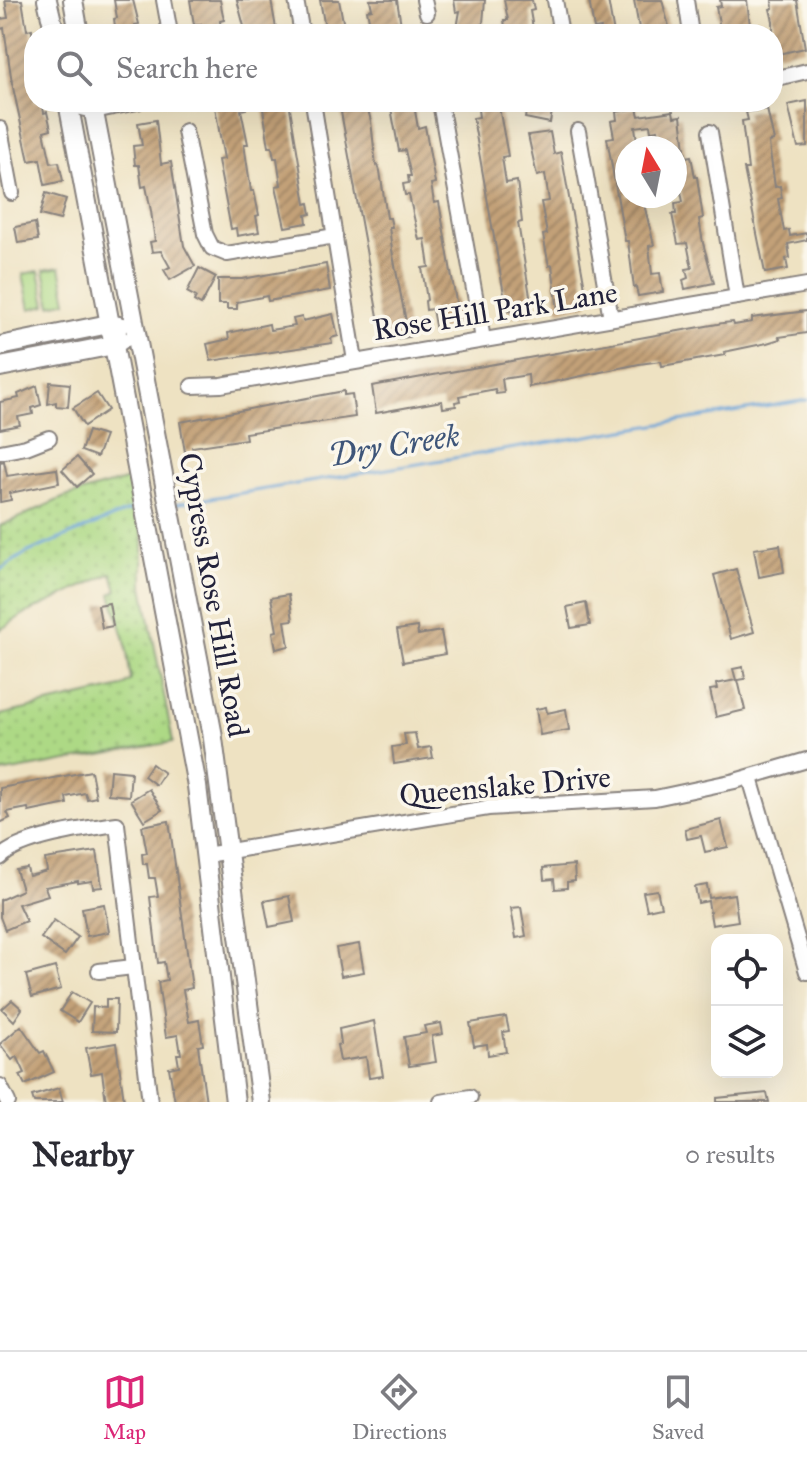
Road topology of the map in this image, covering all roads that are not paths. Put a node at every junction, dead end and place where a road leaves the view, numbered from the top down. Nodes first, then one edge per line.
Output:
1 (47, 0) edge
2 (73, 0) edge
3 (164, 0) edge
4 (296, 0) edge
5 (555, 0) edge
6 (686, 0) edge
7 (53, 24) edge
8 (77, 24) edge
9 (168, 24) edge
10 (300, 24) edge
11 (559, 24) edge
12 (690, 24) edge
13 (807, 71) edge
14 (783, 77) edge
15 (72, 112) edge
16 (94, 112) edge
17 (315, 112) edge
18 (442, 112) edge
19 (0, 129) edge
20 (185, 131) dead end
21 (578, 131) dead end
22 (710, 132) dead end
23 (12, 193) dead end
24 (335, 236) junction
25 (807, 285) edge
26 (737, 297) junction
27 (611, 318) junction
28 (109, 324) junction
29 (137, 330) junction
30 (483, 339) junction
31 (114, 345) junction
32 (0, 346) edge
33 (355, 361) junction
34 (0, 367) edge
35 (192, 386) dead end
36 (49, 438) dead end
37 (0, 452) edge
38 (807, 760) edge
39 (750, 778) junction
40 (227, 852) junction
41 (206, 855) junction
42 (0, 858) edge
43 (133, 967) junction
44 (99, 971) dead end
45 (807, 972) edge
46 (0, 1086) edge
47 (470, 1097) dead end
48 (8, 1102) edge
49 (150, 1102) edge
50 (235, 1102) edge
51 (261, 1102) edge
52 (441, 1102) edge

1 - 7 main road
2 - 8 main road
3 - 9 street
4 - 10 street
5 - 11 street
6 - 12 street
13 - 14 street
15 - 28 main road, Cypress Rose Hill Road
16 - 29 main road, Cypress Rose Hill Road
17 - 24 street
18 - 30 street
19 - 23 street
20 - 24 street
21 - 27 street
22 - 26 street
24 - 33 street
25 - 26 street, Rose Hill Park Lane
26 - 27 street, Rose Hill Park Lane
27 - 30 street, Rose Hill Park Lane
28 - 29 main road
28 - 31 main road, Cypress Rose Hill Road
28 - 32 main road
29 - 31 main road
29 - 40 main road, Cypress Rose Hill Road
30 - 33 street, Rose Hill Park Lane
31 - 34 main road
31 - 41 main road, Cypress Rose Hill Road
33 - 35 street, Rose Hill Park Lane
36 - 37 street
38 - 39 street, Queenslake Drive
39 - 40 street, Queenslake Drive
39 - 45 street
40 - 41 street, Queenslake Drive
40 - 51 main road, Cypress Rose Hill Road
41 - 50 main road, Cypress Rose Hill Road
42 - 43 street
43 - 44 street
43 - 49 street
46 - 48 street
47 - 52 street

